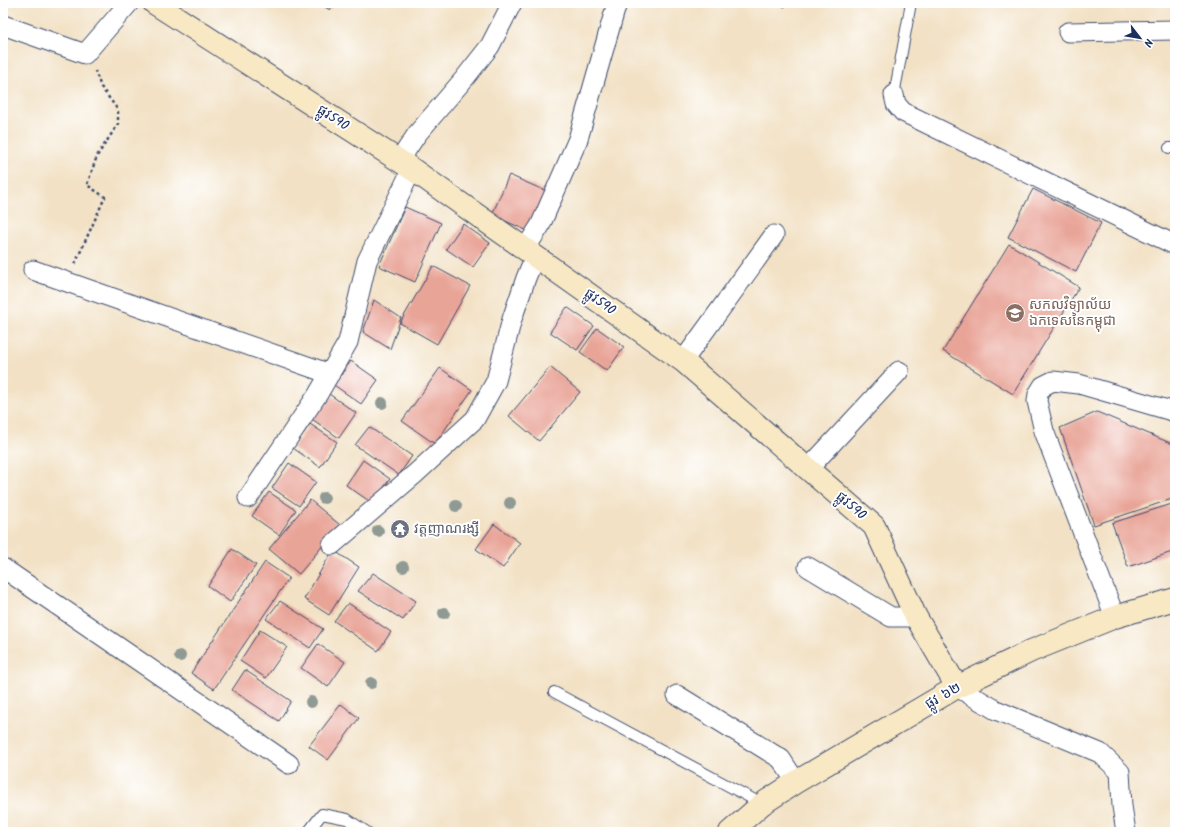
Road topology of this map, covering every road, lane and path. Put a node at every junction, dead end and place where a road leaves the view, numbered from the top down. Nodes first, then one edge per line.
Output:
1 (129, 3) edge
2 (154, 3) edge
3 (512, 3) edge
4 (617, 3) edge
5 (911, 3) edge
6 (3, 26) edge
7 (1175, 30) edge
8 (1068, 32) dead end
9 (85, 54) junction
10 (894, 95) joint
11 (406, 165) junction
12 (774, 235) dead end
13 (1175, 246) edge
14 (530, 253) junction
15 (33, 270) dead end
16 (67, 283) junction
17 (683, 361) junction
18 (899, 371) dead end
19 (330, 374) junction
20 (1175, 412) edge
21 (808, 469) junction
22 (248, 498) dead end
23 (332, 545) dead end
24 (808, 567) dead end
25 (3, 568) edge
26 (1175, 599) edge
27 (916, 617) junction
28 (1115, 617) junction
29 (957, 687) junction
30 (554, 692) dead end
31 (677, 695) dead end
32 (289, 764) dead end
33 (796, 782) junction
34 (762, 804) junction
35 (308, 832) edge
36 (367, 832) edge
37 (730, 832) edge
38 (1126, 832) edge

1 - 9 street
2 - 11 street, ផ្លូវ590
3 - 11 street
4 - 14 street
5 - 10 lane
6 - 9 street
7 - 8 street
9 - 16 path
10 - 13 street
11 - 14 street, ផ្លូវ590
11 - 19 street
12 - 17 street
14 - 17 street, ផ្លូវ590
14 - 23 street
15 - 16 street
16 - 19 street
17 - 21 street, ផ្លូវ590
18 - 21 street
19 - 22 street
20 - 28 street
21 - 27 street, ផ្លូវ590
24 - 27 street
25 - 32 street
26 - 28 street, ផ្លូវ ៦២
27 - 29 street, ផ្លូវ590
28 - 29 street, ផ្លូវ ៦២
29 - 33 street, ផ្លូវ ៦២
29 - 38 street
30 - 34 lane
31 - 33 street
33 - 34 street, ផ្លូវ ៦២
34 - 37 street, ផ្លូវ ៦២
35 - 36 lane

